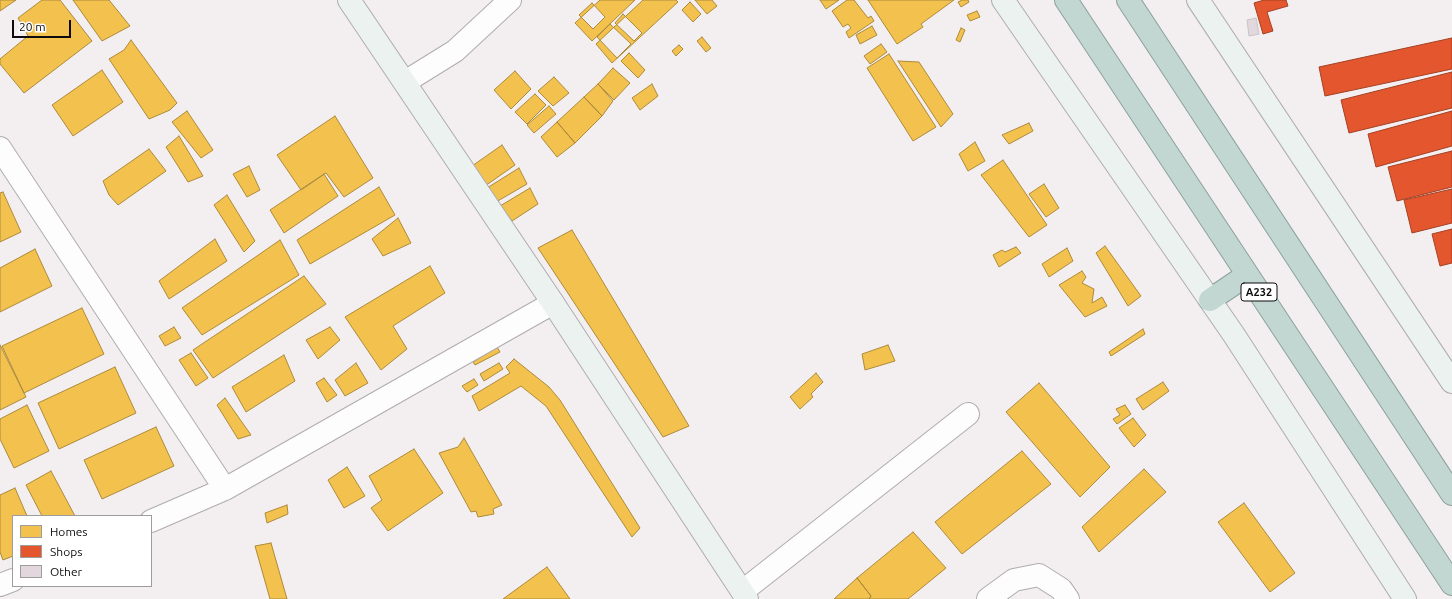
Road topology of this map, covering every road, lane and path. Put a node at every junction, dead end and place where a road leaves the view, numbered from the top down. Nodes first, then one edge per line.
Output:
1 (350, 0) edge
2 (510, 0) edge
3 (1003, 0) edge
4 (1066, 0) edge
5 (1128, 0) edge
6 (1198, 0) edge
7 (405, 82) junction
8 (0, 148) edge
9 (1248, 275) junction
10 (1210, 300) junction
11 (553, 303) junction
12 (1452, 382) edge
13 (968, 414) dead end
14 (225, 489) junction
15 (1452, 494) edge
16 (152, 521) edge
17 (12, 580) edge
18 (1452, 584) edge
19 (0, 585) edge
20 (745, 595) edge
21 (988, 599) edge
22 (1068, 599) edge
23 (1405, 599) edge

1 - 7 main road
2 - 7 street
3 - 10 main road
4 - 9 highway, A232
5 - 15 highway
6 - 12 main road
7 - 11 main road
8 - 14 street
9 - 10 highway
9 - 18 highway, A232
10 - 23 main road
11 - 14 street
11 - 20 main road
13 - 20 street
14 - 16 street
17 - 19 street
21 - 22 street

